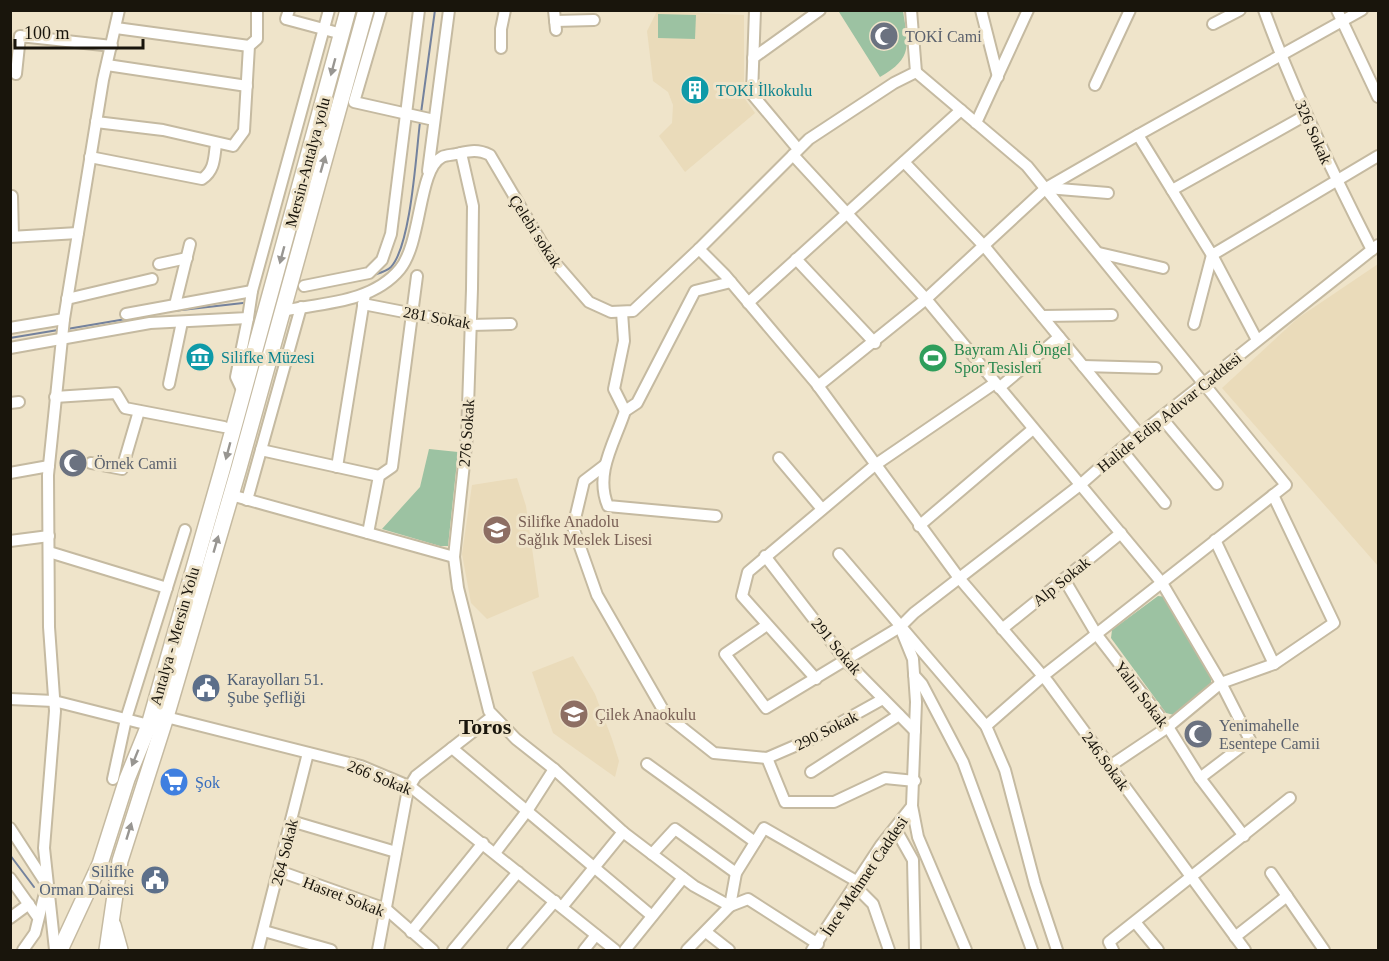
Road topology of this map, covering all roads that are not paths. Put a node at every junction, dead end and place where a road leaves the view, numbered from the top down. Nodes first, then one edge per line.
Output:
1 (119, 10) edge
2 (257, 10) edge
3 (289, 10) edge
4 (329, 10) edge
5 (348, 10) edge
6 (366, 10) edge
7 (381, 10) edge
8 (419, 10) edge
9 (449, 10) edge
10 (505, 10) edge
11 (755, 10) edge
12 (820, 10) edge
13 (911, 10) edge
14 (981, 10) edge
15 (1029, 10) edge
16 (1130, 10) edge
17 (1240, 10) edge
18 (1264, 10) edge
19 (1338, 10) edge
20 (1362, 10) edge
21 (555, 20) edge
22 (594, 20) dead end
23 (1341, 22) junction
24 (1213, 24) dead end
25 (116, 28) junction
26 (324, 29) junction
27 (342, 34) junction
28 (112, 46) junction
29 (249, 46) junction
30 (501, 48) dead end
31 (1280, 56) junction
32 (753, 58) junction
33 (107, 65) junction
34 (916, 72) junction
35 (16, 74) dead end
36 (998, 77) junction
37 (1095, 85) dead end
38 (247, 86) junction
39 (1378, 97) edge
40 (961, 110) junction
41 (407, 115) junction
42 (1306, 115) junction
43 (434, 120) junction
44 (96, 122) junction
45 (976, 123) junction
46 (1138, 135) junction
47 (216, 144) junction
48 (796, 152) junction
49 (461, 153) junction
50 (1378, 156) edge
51 (90, 157) junction
52 (904, 162) junction
53 (428, 171) junction
54 (1337, 183) junction
55 (1046, 188) junction
56 (1172, 190) junction
57 (1108, 194) dead end
58 (12, 196) dead end
59 (846, 213) junction
60 (78, 232) junction
61 (12, 236) edge
62 (190, 244) dead end
63 (985, 247) junction
64 (1375, 248) edge
65 (699, 249) junction
66 (1100, 253) junction
67 (1212, 255) junction
68 (187, 258) junction
69 (796, 259) junction
70 (159, 264) dead end
71 (1163, 268) dead end
72 (417, 276) dead end
73 (152, 279) dead end
74 (731, 282) junction
75 (297, 284) junction
76 (252, 291) junction
77 (67, 299) junction
78 (364, 299) junction
79 (926, 299) junction
80 (748, 303) junction
81 (174, 305) junction
82 (301, 307) junction
83 (282, 311) junction
84 (622, 312) junction
85 (412, 313) junction
86 (126, 314) dead end
87 (265, 314) joint
88 (1112, 315) dead end
89 (1042, 316) junction
90 (248, 318) junction
91 (63, 319) junction
92 (182, 322) junction
93 (511, 324) dead end
94 (1194, 324) dead end
95 (471, 325) junction
96 (10, 328) edge
97 (1059, 337) junction
98 (61, 339) junction
99 (1257, 340) junction
100 (875, 343) junction
101 (10, 348) edge
102 (1083, 366) junction
103 (1156, 368) dead end
104 (169, 384) dead end
105 (1203, 385) junction
106 (818, 386) junction
107 (997, 386) junction
108 (244, 393) junction
109 (55, 397) junction
110 (139, 411) junction
111 (626, 411) junction
112 (1161, 417) junction
113 (224, 426) dead end
114 (1033, 429) junction
115 (1140, 435) junction
116 (1121, 449) junction
117 (261, 450) junction
118 (779, 458) dead end
119 (92, 463) dead end
120 (605, 465) junction
121 (875, 465) junction
122 (49, 466) junction
123 (337, 467) junction
124 (10, 473) edge
125 (379, 476) junction
126 (1217, 484) dead end
127 (1080, 485) junction
128 (231, 495) junction
129 (1273, 495) junction
130 (248, 500) junction
131 (1165, 503) dead end
132 (822, 509) junction
133 (716, 516) dead end
134 (919, 526) junction
135 (185, 530) dead end
136 (368, 533) junction
137 (1120, 533) junction
138 (49, 536) junction
139 (1215, 540) junction
140 (10, 541) edge
141 (49, 552) junction
142 (839, 554) dead end
143 (765, 556) junction
144 (454, 557) junction
145 (959, 578) junction
146 (1064, 579) junction
147 (1162, 583) junction
148 (167, 588) junction
149 (767, 625) junction
150 (900, 627) junction
151 (1002, 629) junction
152 (1097, 635) junction
153 (846, 661) junction
154 (1274, 664) junction
155 (914, 675) junction
156 (1043, 676) junction
157 (816, 679) junction
158 (1221, 683) junction
159 (10, 699) edge
160 (883, 699) junction
161 (54, 702) junction
162 (491, 713) junction
163 (899, 715) junction
164 (166, 717) junction
165 (126, 719) junction
166 (149, 725) junction
167 (986, 726) junction
168 (1168, 727) junction
169 (915, 731) junction
170 (452, 748) junction
171 (308, 753) junction
172 (767, 758) junction
173 (647, 764) dead end
174 (1110, 766) junction
175 (554, 769) junction
176 (811, 772) dead end
177 (1200, 778) junction
178 (113, 779) dead end
179 (915, 781) junction
180 (410, 786) junction
181 (1290, 798) dead end
182 (912, 806) junction
183 (527, 811) junction
184 (291, 821) junction
185 (10, 828) edge
186 (895, 828) junction
187 (623, 832) junction
188 (1244, 836) junction
189 (755, 842) junction
190 (483, 843) junction
191 (396, 852) junction
192 (495, 853) junction
193 (652, 854) junction
194 (595, 868) junction
195 (279, 871) junction
196 (518, 872) junction
197 (736, 873) junction
198 (1271, 873) dead end
199 (1191, 877) junction
200 (10, 878) edge
201 (683, 878) junction
202 (856, 884) junction
203 (47, 885) junction
204 (1287, 896) junction
205 (29, 904) junction
206 (558, 904) junction
207 (730, 906) junction
208 (386, 909) junction
209 (38, 916) junction
210 (652, 916) junction
211 (110, 917) junction
212 (10, 918) edge
213 (1135, 921) junction
214 (264, 931) junction
215 (411, 932) junction
216 (706, 932) junction
217 (596, 935) junction
218 (1235, 937) junction
219 (815, 947) edge
220 (1323, 950) edge
221 (23, 951) edge
222 (55, 951) edge
223 (60, 951) edge
224 (107, 951) edge
225 (120, 951) edge
226 (258, 951) edge
227 (331, 951) edge
228 (378, 951) edge
229 (433, 951) edge
230 (453, 951) edge
231 (513, 951) edge
232 (584, 951) edge
233 (615, 951) edge
234 (625, 951) edge
235 (687, 951) edge
236 (729, 951) edge
237 (889, 951) edge
238 (915, 951) edge
239 (966, 951) edge
240 (1032, 951) edge
241 (1057, 951) edge
242 (1113, 951) edge
243 (1158, 951) edge
244 (1245, 951) edge

1 - 25 street
2 - 29 street
3 - 26 street
4 - 26 street
5 - 27 highway, Mersin-Antalya yolu
75 -> 6 highway, Mersin-Antalya yolu
7 - 41 street
8 - 41 street
9 - 43 street
10 - 30 street
11 - 32 street
12 - 32 street
13 - 34 street
14 - 36 street
15 - 36 street
16 - 37 street
17 - 24 street
18 - 31 street, 326 Sokak
19 - 23 street
20 - 23 street
21 - 22 street
23 - 31 street
23 - 39 street
25 - 28 street
25 - 29 street
26 - 27 street
26 - 76 street
27 -> 87 highway, Mersin-Antalya yolu
28 - 33 street
28 - 35 street
29 - 38 street
31 - 42 street, 326 Sokak
31 - 46 street
32 - 48 street
33 - 38 street
33 - 44 street
34 - 40 street
34 - 48 street
36 - 45 street
38 - 47 street
40 - 45 street
40 - 52 street
41 - 43 street
41 - 75 street
42 - 54 street, 326 Sokak
42 - 56 street
43 - 53 street
44 - 47 street
44 - 51 street
45 - 55 street
46 - 55 street
46 - 56 street
47 - 51 street
48 - 59 street
48 - 65 street
49 - 53 street, Çelebi sokak
49 - 84 street, Çelebi sokak
49 - 95 street, 276 Sokak
50 - 54 street
51 - 60 street
52 - 59 street
52 - 63 street
53 - 78 street
54 - 64 street, 326 Sokak
54 - 67 street
55 - 57 street
55 - 63 street
55 - 66 street
56 - 67 street
58 - 61 street
59 - 69 street
59 - 79 street
60 - 61 street
60 - 77 street
62 - 68 street
63 - 79 street
63 - 89 street
64 - 99 street, Halide Edip Adıvar Caddesi
65 - 74 street, 246.Sokak
65 - 84 street
66 - 71 street
66 - 105 street
67 - 94 street
67 - 99 street
68 - 70 street
68 - 81 street
69 - 80 street
69 - 100 street
72 - 85 street
73 - 77 street
74 - 80 street, 246.Sokak
74 - 111 street
75 - 83 highway, Mersin-Antalya yolu
76 - 81 street
76 - 90 street
77 - 91 street
78 - 82 street
78 - 85 street, 281 Sokak
78 - 123 street
79 - 100 street
79 - 107 street
80 - 106 street, 246.Sokak
81 - 86 street
82 - 83 street
82 - 117 street
83 - 128 highway, Antalya - Mersin Yolu
84 - 111 street
85 - 95 street, 281 Sokak
85 - 125 street
87 - 108 highway, Antalya - Mersin Yolu
88 - 89 street
89 - 97 street
90 - 92 street
90 - 108 street
91 - 96 street
91 - 98 street
92 - 98 street
92 - 104 street
93 - 95 street, 281 Sokak
95 - 144 street, 276 Sokak
97 - 102 street
97 - 107 street
98 - 101 street
98 - 109 street
99 - 105 street, Halide Edip Adıvar Caddesi
100 - 106 street
102 - 103 street
102 - 115 street
105 - 112 street, Halide Edip Adıvar Caddesi
105 - 129 street
106 - 121 street, 246.Sokak
107 - 114 street
107 - 121 street
108 -> 166 highway, Antalya - Mersin Yolu
109 - 110 street
109 - 122 street
110 - 113 street
110 - 119 street
111 - 120 street
112 - 115 street, Halide Edip Adıvar Caddesi
112 - 126 street
114 - 127 street
114 - 134 street
115 - 116 street, Halide Edip Adıvar Caddesi
116 - 127 street, Halide Edip Adıvar Caddesi
116 - 131 street
117 - 123 street
117 - 130 street
118 - 132 street
120 - 133 street
120 - 172 street
121 - 132 street
121 - 134 street, 246.Sokak
122 - 124 street
122 - 138 street
123 - 125 street
125 - 136 street
127 - 137 street
127 - 145 street, Halide Edip Adıvar Caddesi
128 - 130 street
164 -> 128 highway, Antalya - Mersin Yolu
129 - 139 street
129 - 154 street
130 - 136 street
132 - 143 street
134 - 145 street, 246.Sokak
135 - 148 street
136 - 144 street
137 - 146 street, Alp Sokak
137 - 147 street
138 - 140 street
138 - 141 street
139 - 147 street
139 - 154 street
141 - 148 street
141 - 161 street
142 - 150 street
143 - 149 street
143 - 153 street, 291 Sokak
144 - 162 street, 276 Sokak
145 - 150 street
145 - 151 street, 246.Sokak
146 - 151 street, Alp Sokak
146 - 152 street, Yalın Sokak
147 - 152 street
147 - 158 street
148 - 165 street
149 - 157 street
149 - 157 street
150 - 153 street
150 - 155 street, İnce Mehmet Caddesi
150 - 167 street
151 - 156 street, 246.Sokak
152 - 156 street
152 - 168 street, Yalın Sokak
153 - 157 street
153 - 160 street, 291 Sokak
154 - 158 street
155 - 169 street, İnce Mehmet Caddesi
155 - 240 street
156 - 167 street
156 - 174 street, 246.Sokak
158 - 168 street
158 - 177 street
159 - 161 street
160 - 163 street, 291 Sokak
160 - 172 street, 290 Sokak
161 - 165 street
161 - 203 street
162 - 170 street
162 - 175 street
163 - 169 street, 291 Sokak
163 - 176 street
164 - 171 street, 266 Sokak
211 -> 164 highway, Antalya - Mersin Yolu
165 - 166 street
165 - 178 street
166 -> 223 highway, Antalya - Mersin Yolu
167 - 241 street
168 - 174 street
168 - 177 street, Yalın Sokak
169 - 179 street, İnce Mehmet Caddesi
170 - 180 street
170 - 183 street
171 - 180 street, 266 Sokak
171 - 184 street, 264 Sokak
172 - 179 street
173 - 189 street
174 - 199 street, 246.Sokak
175 - 183 street
175 - 187 street
177 - 188 street, Yalın Sokak
179 - 182 street, İnce Mehmet Caddesi
180 - 190 street, 266 Sokak
180 - 191 street
181 - 188 street
182 - 186 street, İnce Mehmet Caddesi
182 - 239 street
183 - 192 street
183 - 194 street
184 - 191 street
184 - 195 street, 264 Sokak
185 - 203 street
186 - 202 street, İnce Mehmet Caddesi
186 - 238 street
187 - 193 street
187 - 194 street
188 - 199 street
189 - 197 street
189 - 202 street
190 - 192 street, 266 Sokak
190 - 215 street
191 - 208 street
192 - 196 street, 266 Sokak
193 - 197 street
193 - 201 street
194 - 206 street
194 - 210 street
195 - 208 street, Hasret Sokak
195 - 214 street, 264 Sokak
196 - 206 street, 266 Sokak
196 - 230 street
197 - 207 street
198 - 204 street
199 - 213 street
199 - 218 street, 246.Sokak
200 - 205 street
201 - 207 street
201 - 210 street
202 - 219 street, İnce Mehmet Caddesi
202 - 237 street
203 - 209 street
203 - 222 street
204 - 218 street
204 - 220 street
205 - 209 street
205 - 212 street
206 - 217 street, 266 Sokak
206 - 231 street
207 - 216 street
207 - 219 street
208 - 215 street, Hasret Sokak
208 - 228 street
209 - 221 street
210 - 234 street
211 - 224 highway, Antalya - Mersin Yolu
211 - 225 highway
213 - 242 street
213 - 243 street
214 - 226 street, 264 Sokak
214 - 227 street
215 - 229 street, Hasret Sokak
216 - 235 street
216 - 236 street
217 - 232 street
217 - 233 street, 266 Sokak
218 - 244 street, 246.Sokak

